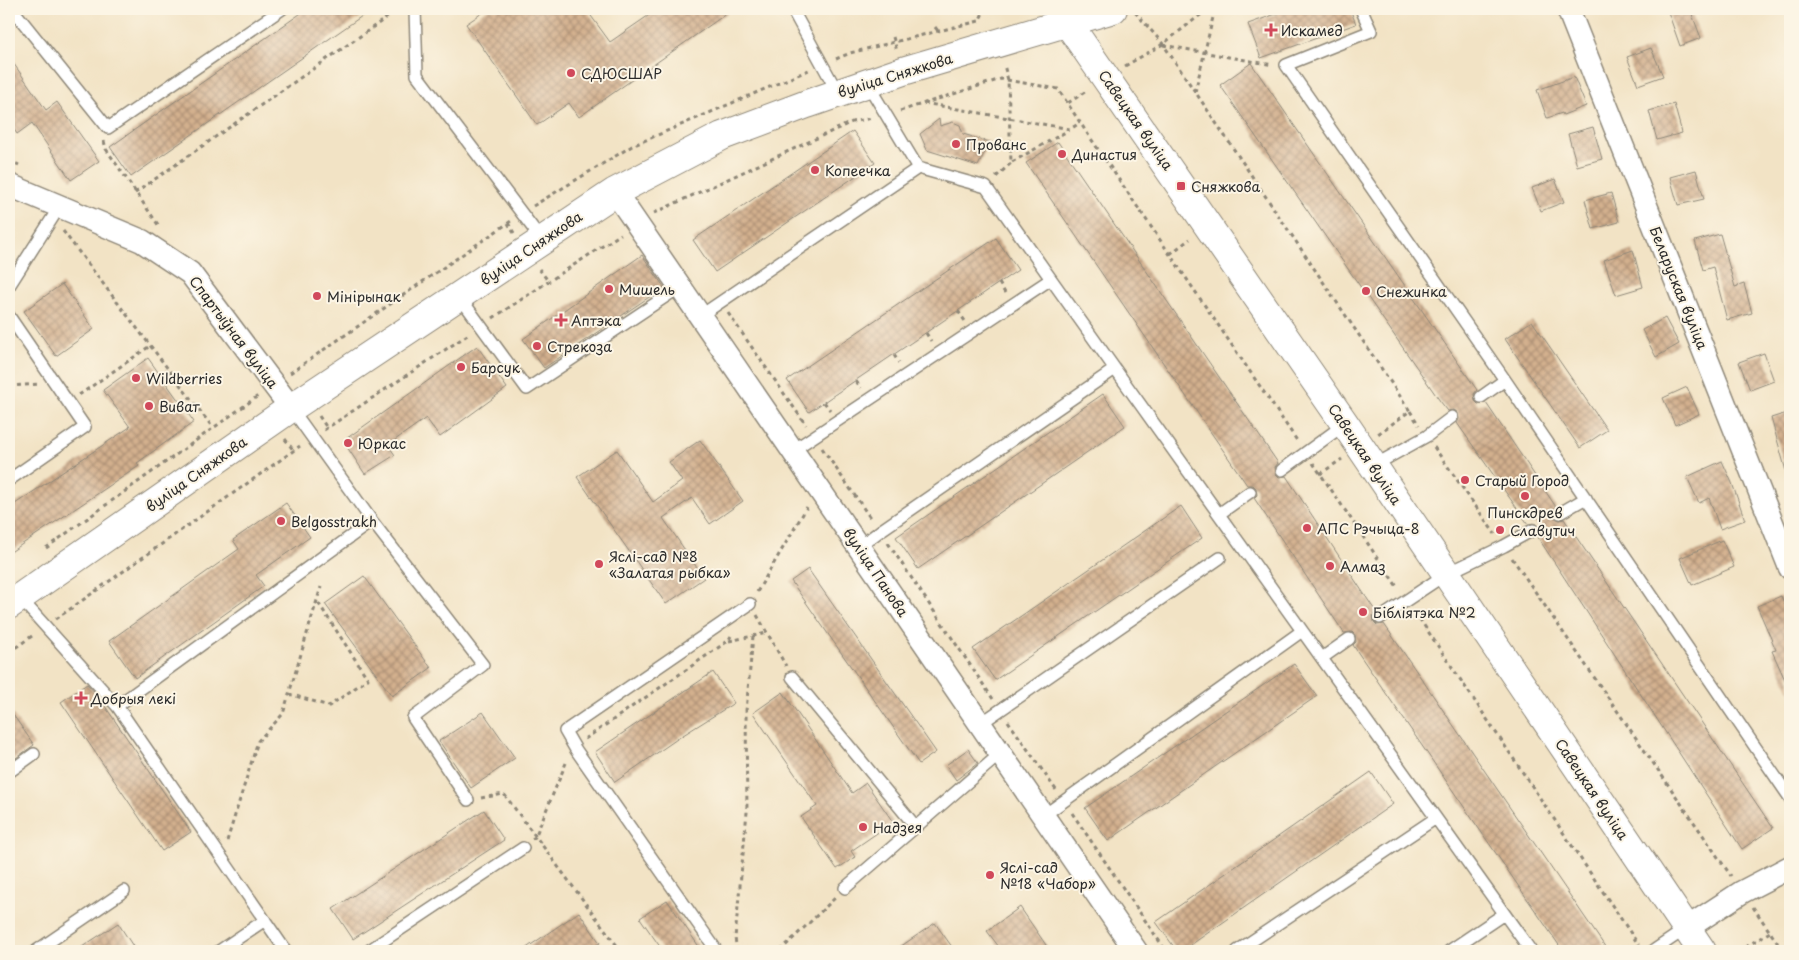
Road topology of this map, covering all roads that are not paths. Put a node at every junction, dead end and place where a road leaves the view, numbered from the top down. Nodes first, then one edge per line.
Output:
1 (282, 9) edge
2 (414, 9) edge
3 (792, 9) edge
4 (1114, 9) edge
5 (1361, 9) edge
6 (1568, 9) edge
7 (9, 14) edge
8 (1063, 15) edge
9 (866, 83) junction
10 (838, 93) junction
11 (918, 168) junction
12 (9, 185) edge
13 (614, 192) junction
14 (57, 212) junction
15 (542, 241) junction
16 (1051, 279) junction
17 (9, 286) edge
18 (680, 287) junction
19 (459, 296) junction
20 (9, 316) edge
21 (700, 316) junction
22 (1115, 369) junction
23 (1505, 380) junction
24 (1482, 396) dead end
25 (291, 408) junction
26 (1452, 417) dead end
27 (1345, 424) junction
28 (792, 450) junction
29 (1366, 457) junction
30 (1282, 470) dead end
31 (9, 480) edge
32 (1250, 492) dead end
33 (1586, 498) junction
34 (1560, 513) dead end
35 (1219, 514) junction
36 (372, 521) junction
37 (1533, 530) dead end
38 (859, 547) junction
39 (1220, 558) dead end
40 (1790, 568) edge
41 (1446, 574) junction
42 (15, 602) edge
43 (750, 604) road end
44 (1380, 618) dead end
45 (1302, 631) junction
46 (1349, 639) dead end
47 (1322, 658) junction
48 (792, 677) road end
49 (117, 706) junction
50 (980, 724) junction
51 (34, 754) dead end
52 (1000, 754) junction
53 (9, 772) edge
54 (1790, 798) edge
55 (468, 800) road end
56 (1043, 816) junction
57 (1436, 818) junction
58 (916, 827) junction
59 (523, 848) road end
60 (1790, 867) edge
61 (845, 888) road end
62 (124, 891) dead end
63 (1504, 914) junction
64 (265, 920) junction
65 (1687, 928) junction
66 (36, 951) edge
67 (219, 951) edge
68 (286, 951) edge
69 (368, 951) edge
70 (717, 951) edge
71 (1136, 951) edge
72 (1237, 951) edge
73 (1449, 951) edge
74 (1531, 951) edge
75 (1653, 951) edge
76 (1702, 951) edge

1 - 7 lane
2 - 15 lane
3 - 10 lane
4 - 8 street, вуліца Сняжкова
5 - 23 lane
6 - 40 street, Беларуская вуліца
8 - 9 street, вуліца Сняжкова
8 - 27 street, Савецкая вуліца
9 - 10 street, вуліца Сняжкова
9 - 11 lane
10 - 13 street, вуліца Сняжкова
11 - 16 lane
11 - 21 lane
12 - 14 street, Спартыўная вуліца
13 - 15 street, вуліца Сняжкова
13 - 18 street, вуліца Панова
14 - 17 lane
14 - 25 street, Спартыўная вуліца
15 - 19 street, вуліца Сняжкова
16 - 22 lane
16 - 28 lane
18 - 19 lane
18 - 21 street, вуліца Панова
19 - 25 street, вуліца Сняжкова
20 - 31 lane
21 - 28 street, вуліца Панова
22 - 35 lane
22 - 38 lane
23 - 24 lane
23 - 33 lane
25 - 36 lane
25 - 42 street, вуліца Сняжкова
26 - 29 lane
27 - 29 street, Савецкая вуліца
27 - 30 lane
28 - 38 street, вуліца Панова
29 - 41 street, Савецкая вуліца
32 - 35 lane
33 - 34 lane
33 - 54 lane
35 - 45 lane
36 - 49 lane
36 - 55 lane
37 - 41 lane
38 - 50 street, вуліца Панова
39 - 50 lane
41 - 44 lane
41 - 65 street, Савецкая вуліца
42 - 49 lane
43 - 70 lane
45 - 47 lane
45 - 56 lane
46 - 47 lane
47 - 57 lane
48 - 58 lane
49 - 64 lane
50 - 52 street, вуліца Панова
51 - 53 lane
52 - 56 street, вуліца Панова
52 - 58 lane
56 - 71 street, вуліца Панова
57 - 63 lane
57 - 72 lane
58 - 61 lane
59 - 69 lane
60 - 65 street
62 - 66 lane
63 - 73 lane
63 - 74 lane
64 - 67 lane
64 - 68 lane
65 - 75 lane
65 - 76 street, Савецкая вуліца

